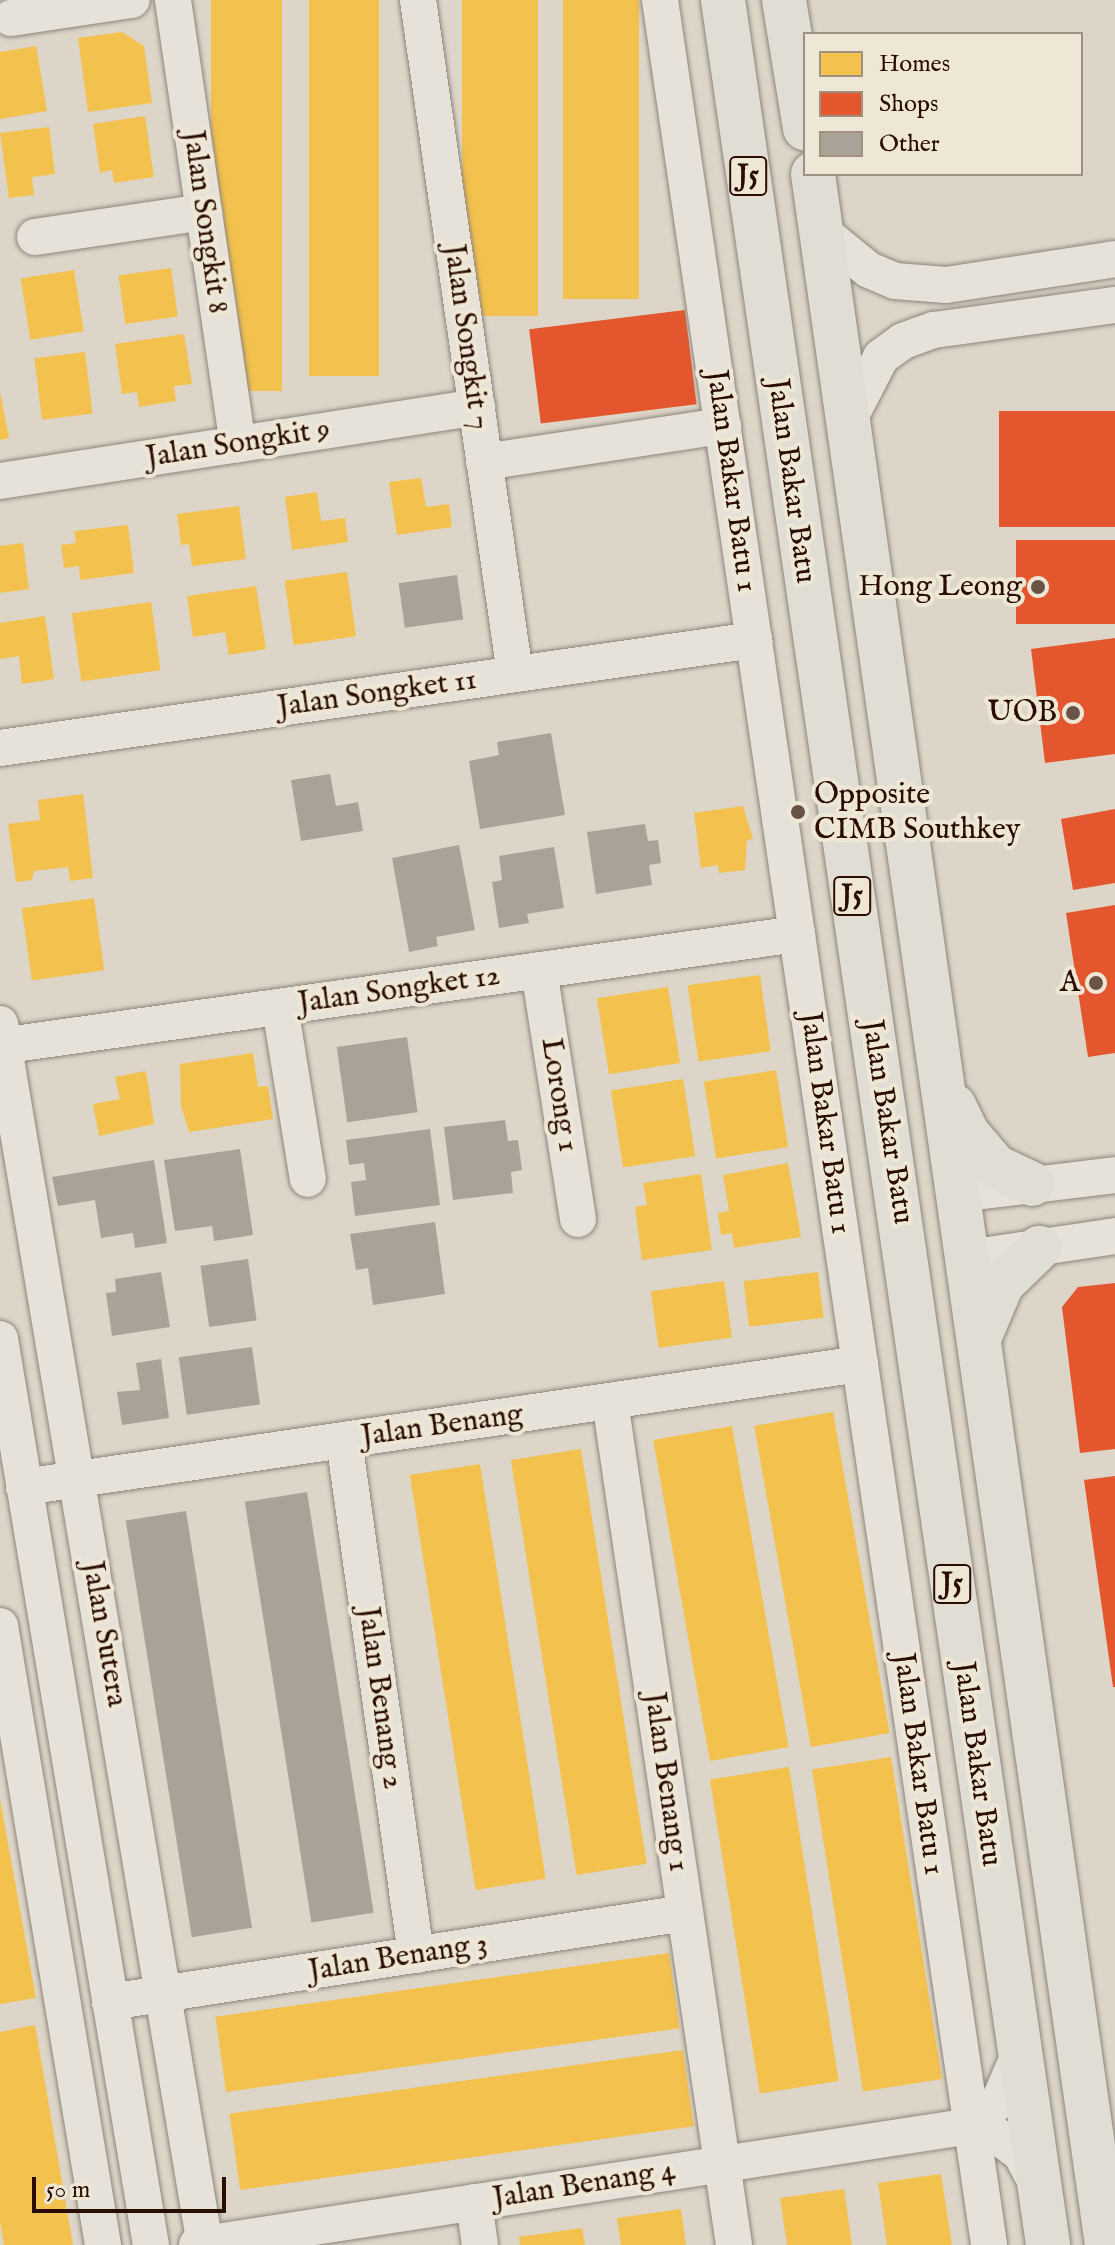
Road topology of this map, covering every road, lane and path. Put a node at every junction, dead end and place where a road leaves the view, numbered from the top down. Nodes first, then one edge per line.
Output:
1 (132, 0) edge
2 (173, 0) edge
3 (418, 0) edge
4 (660, 0) edge
5 (723, 0) edge
6 (784, 0) edge
7 (11, 18) dead end
8 (803, 116) edge
9 (813, 176) edge
10 (204, 212) junction
11 (822, 232) junction
12 (35, 237) dead end
13 (1115, 259) edge
14 (1115, 305) edge
15 (477, 407) junction
16 (847, 423) junction
17 (723, 426) junction
18 (238, 444) junction
19 (484, 462) junction
20 (0, 481) edge
21 (754, 640) junction
22 (515, 674) junction
23 (0, 748) edge
24 (797, 934) junction
25 (539, 970) junction
26 (280, 1007) junction
27 (1, 1039) edge
28 (942, 1082) junction
29 (890, 1144) junction
30 (1115, 1175) edge
31 (308, 1179) dead end
32 (1032, 1184) junction
33 (959, 1194) junction
34 (578, 1219) dead end
35 (932, 1235) junction
36 (1115, 1236) edge
37 (1039, 1248) junction
38 (968, 1258) junction
39 (917, 1327) junction
40 (980, 1337) junction
41 (1, 1347) edge
42 (860, 1364) junction
43 (610, 1401) junction
44 (344, 1440) junction
45 (78, 1480) junction
46 (24, 1487) junction
47 (47, 1622) junction
48 (0, 1626) edge
49 (0, 1633) edge
50 (685, 1913) junction
51 (416, 1955) junction
52 (165, 1994) junction
53 (110, 2002) junction
54 (1019, 2055) junction
55 (1087, 2117) junction
56 (971, 2126) junction
57 (722, 2163) junction
58 (1115, 2190) edge
59 (1041, 2191) junction
60 (474, 2202) junction
61 (103, 2245) edge
62 (151, 2245) edge
63 (202, 2245) edge
64 (480, 2245) edge
65 (734, 2245) edge
66 (989, 2245) edge
67 (1048, 2245) edge
68 (1107, 2245) edge

1 - 7 street
2 - 10 street, Jalan Songkit 8
3 - 15 street, Jalan Songkit 7
4 - 17 street, Jalan Bakar Batu 1
5 - 29 main road, Jalan Bakar Batu / J5
6 - 8 main road, J5
9 - 11 main road, Jalan Bakar Batu / J5
10 - 12 street
10 - 18 street, Jalan Songkit 8
11 - 13 street
11 - 16 main road, Jalan Bakar Batu / J5
14 - 16 street
15 - 18 street, Jalan Songkit 9
15 - 19 street, Jalan Songkit 7
16 - 28 main road, Jalan Bakar Batu / J5
17 - 19 street
17 - 21 street, Jalan Bakar Batu 1
18 - 20 street, Jalan Songkit 9
19 - 22 street, Jalan Songkit 7
21 - 22 street, Jalan Songket 11
21 - 24 street, Jalan Bakar Batu 1
22 - 23 street, Jalan Songket 11
24 - 25 street, Jalan Songket 12
24 - 42 street, Jalan Bakar Batu 1
25 - 26 street, Jalan Songket 12
25 - 34 street, Lorong 1
26 - 27 street, Jalan Songket 12
26 - 31 street
27 - 45 street, Jalan Sutera
28 - 32 main road
28 - 33 main road, Jalan Bakar Batu / J5
29 - 35 main road
29 - 39 main road, Jalan Bakar Batu / J5
30 - 32 street
32 - 33 street
33 - 35 main road
33 - 38 main road, Jalan Bakar Batu / J5
35 - 38 main road
35 - 39 main road
36 - 37 street
37 - 38 street
37 - 40 main road
38 - 40 main road, Jalan Bakar Batu / J5
39 - 54 main road, Jalan Bakar Batu / J5
40 - 55 main road, Jalan Bakar Batu / J5
41 - 46 street, Jalan Sutera
42 - 43 street, Jalan Benang
42 - 56 street, Jalan Bakar Batu 1
43 - 44 street, Jalan Benang
43 - 50 street, Jalan Benang 1
44 - 45 street, Jalan Benang
44 - 51 street, Jalan Benang 2
45 - 46 street, Jalan Benang
45 - 52 street, Jalan Sutera
46 - 47 street, Jalan Sutera
47 - 49 street
47 - 53 street, Jalan Sutera
48 - 49 street
49 - 61 street
50 - 51 street, Jalan Benang 3
50 - 57 street, Jalan Benang 1
51 - 52 street, Jalan Benang 3
52 - 53 street, Jalan Benang 3
52 - 63 street, Jalan Sutera
53 - 62 street, Jalan Sutera
54 - 56 street
54 - 59 main road, Jalan Bakar Batu / J5
55 - 58 street
55 - 68 main road, Jalan Bakar Batu / J5
56 - 57 street, Jalan Benang 4
56 - 59 street
56 - 66 street, Jalan Bakar Batu 1
57 - 60 street, Jalan Benang 4
57 - 65 street, Jalan Benang 1
59 - 67 main road, Jalan Bakar Batu / J5
60 - 63 street, Jalan Benang 4
60 - 64 street

